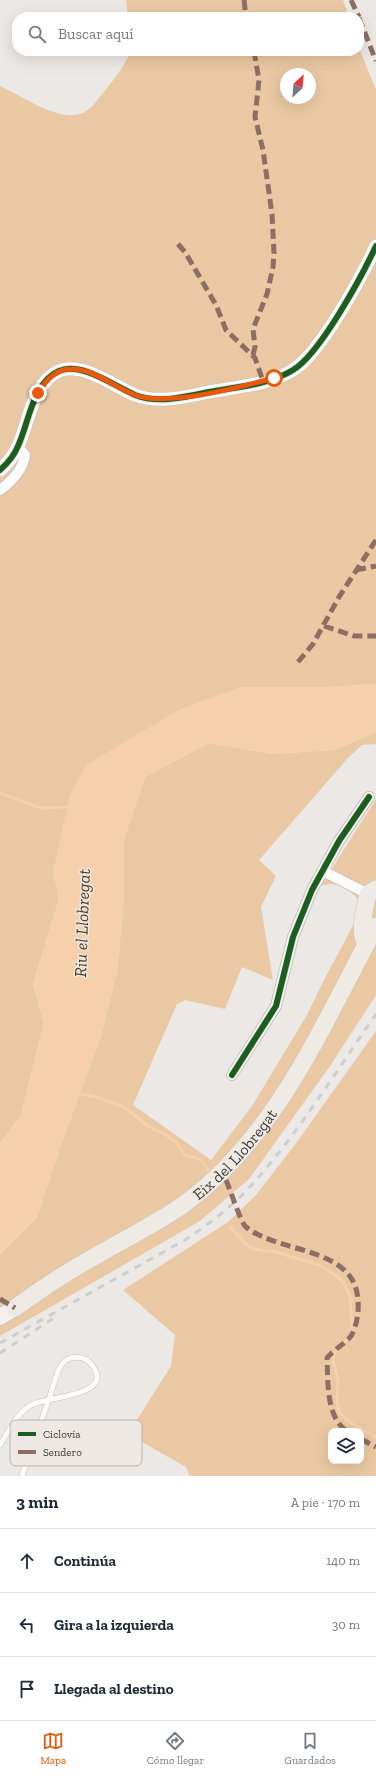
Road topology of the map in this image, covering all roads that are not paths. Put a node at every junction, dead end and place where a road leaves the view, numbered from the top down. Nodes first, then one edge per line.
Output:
1 (376, 246) edge
2 (18, 447) junction
3 (0, 470) edge
4 (0, 490) edge
5 (369, 797) dead end
6 (323, 871) junction
7 (372, 892) edge
8 (376, 926) edge
9 (371, 945) edge
10 (232, 1075) dead end
11 (15, 1308) joint
12 (0, 1317) edge
13 (49, 1398) junction
14 (17, 1420) edge
15 (41, 1420) edge
16 (10, 1431) edge
17 (0, 1445) edge
18 (25, 1466) edge
19 (22, 1476) edge

1 - 2 street
2 - 3 street
2 - 4 street
5 - 6 street
6 - 7 street
6 - 10 street
7 - 9 highway
8 - 9 highway, Eix del Llobregat
9 - 11 highway, Eix del Llobregat
11 - 12 main road, Eix del Llobregat
13 - 13 lane
13 - 14 lane
13 - 15 lane
16 - 17 lane
18 - 19 lane

